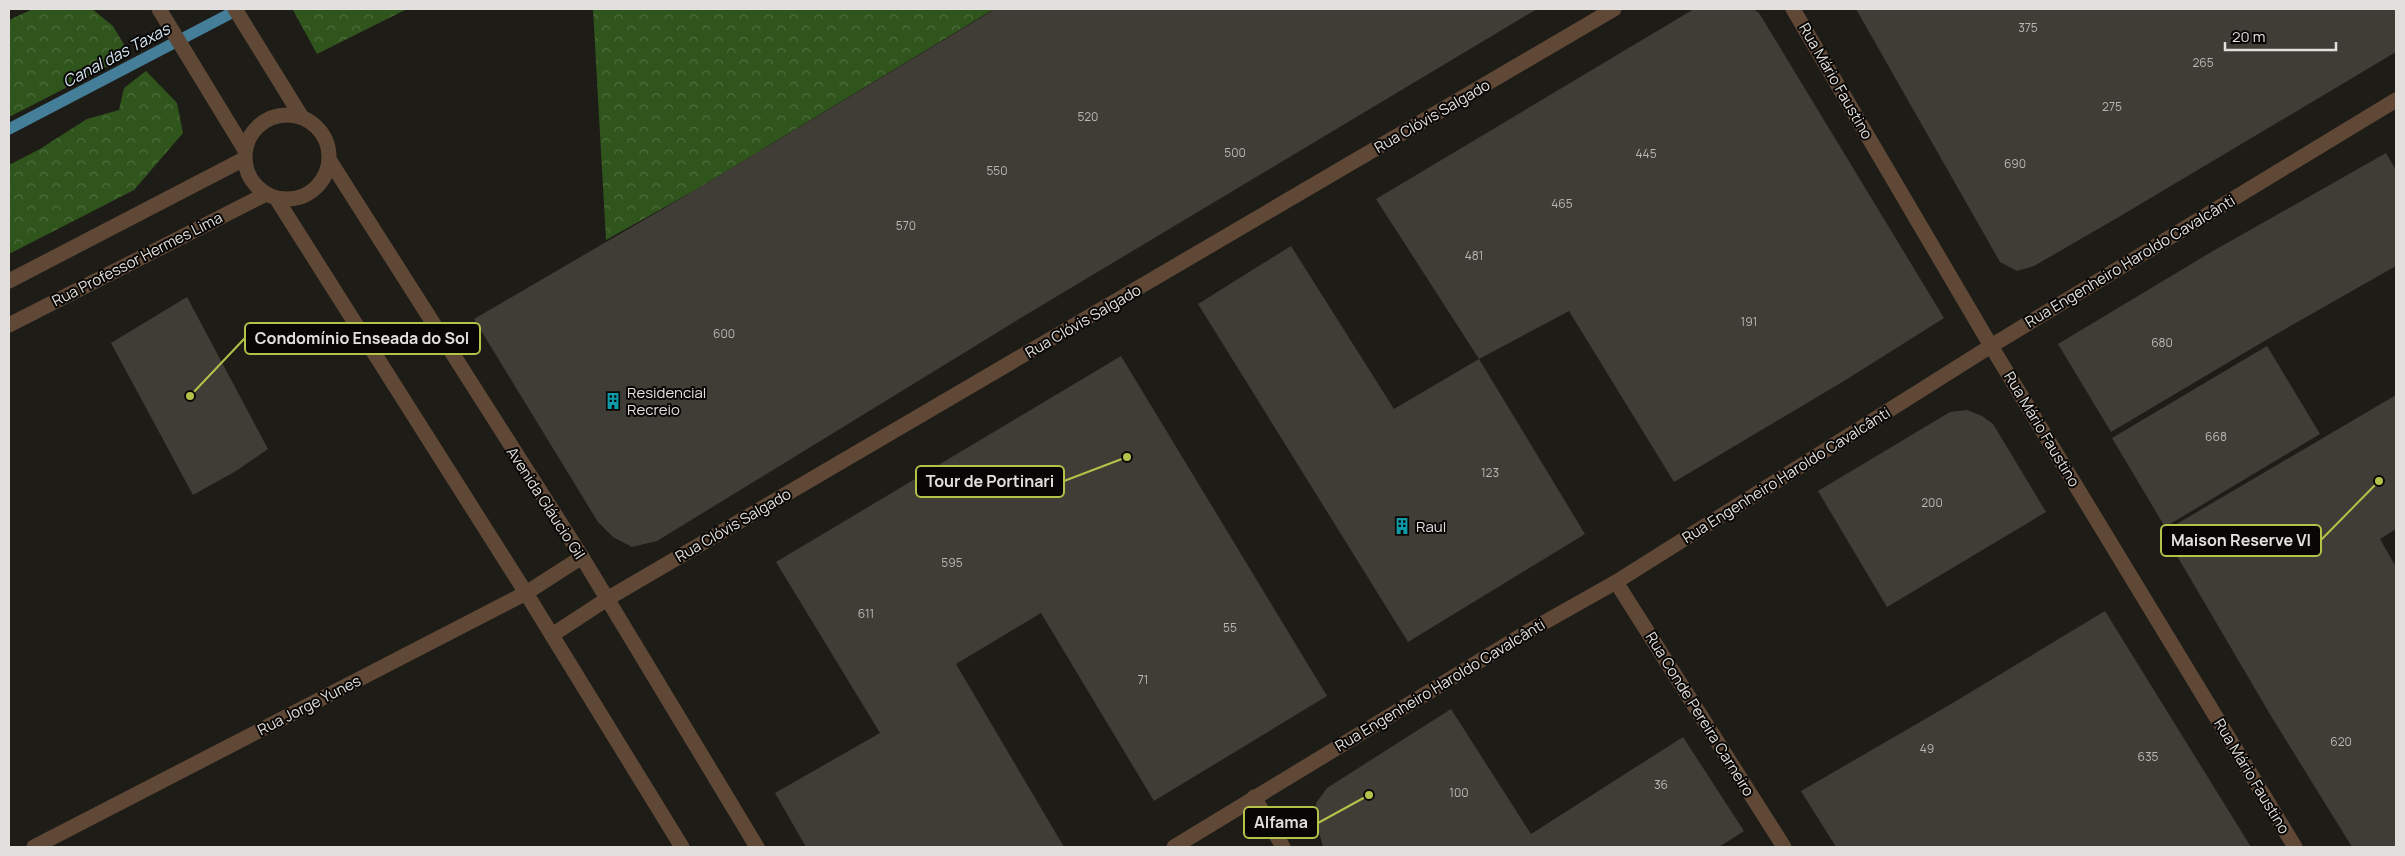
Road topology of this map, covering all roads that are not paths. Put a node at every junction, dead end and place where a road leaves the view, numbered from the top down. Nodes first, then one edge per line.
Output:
1 (160, 9) edge
2 (235, 9) edge
3 (1614, 9) edge
4 (1793, 9) edge
5 (2395, 102) edge
6 (301, 116) junction
7 (245, 154) junction
8 (330, 161) junction
9 (271, 196) junction
10 (9, 282) edge
11 (9, 325) edge
12 (1992, 346) junction
13 (582, 557) junction
14 (1616, 582) junction
15 (526, 592) junction
16 (607, 599) junction
17 (552, 635) junction
18 (1254, 797) junction
19 (34, 847) edge
20 (682, 847) edge
21 (757, 847) edge
22 (1174, 847) edge
23 (1283, 847) edge
24 (1784, 847) edge
25 (2295, 847) edge

1 - 7 street
2 - 6 street
3 - 16 street, Rua Clóvis Salgado
4 - 12 street, Rua Mário Faustino
5 - 12 street, Rua Engenheiro Haroldo Cavalcânti
6 - 7 street
6 - 8 street
7 - 9 street
7 - 10 street
8 - 9 street
8 - 13 street, Avenida Gláucio Gil
9 - 11 street, Rua Professor Hermes Lima
9 - 15 street
12 - 14 street, Rua Engenheiro Haroldo Cavalcânti
12 - 25 street, Rua Mário Faustino
13 - 15 street, Rua Jorge Yunes
13 - 16 street, Avenida Gláucio Gil
14 - 18 street, Rua Engenheiro Haroldo Cavalcânti
14 - 24 street, Rua Conde Pereira Carneiro
15 - 17 street
15 - 19 street, Rua Jorge Yunes
16 - 17 street, Rua Clóvis Salgado
16 - 21 street, Avenida Gláucio Gil
17 - 20 street
18 - 22 street, Rua Engenheiro Haroldo Cavalcânti
18 - 23 street

